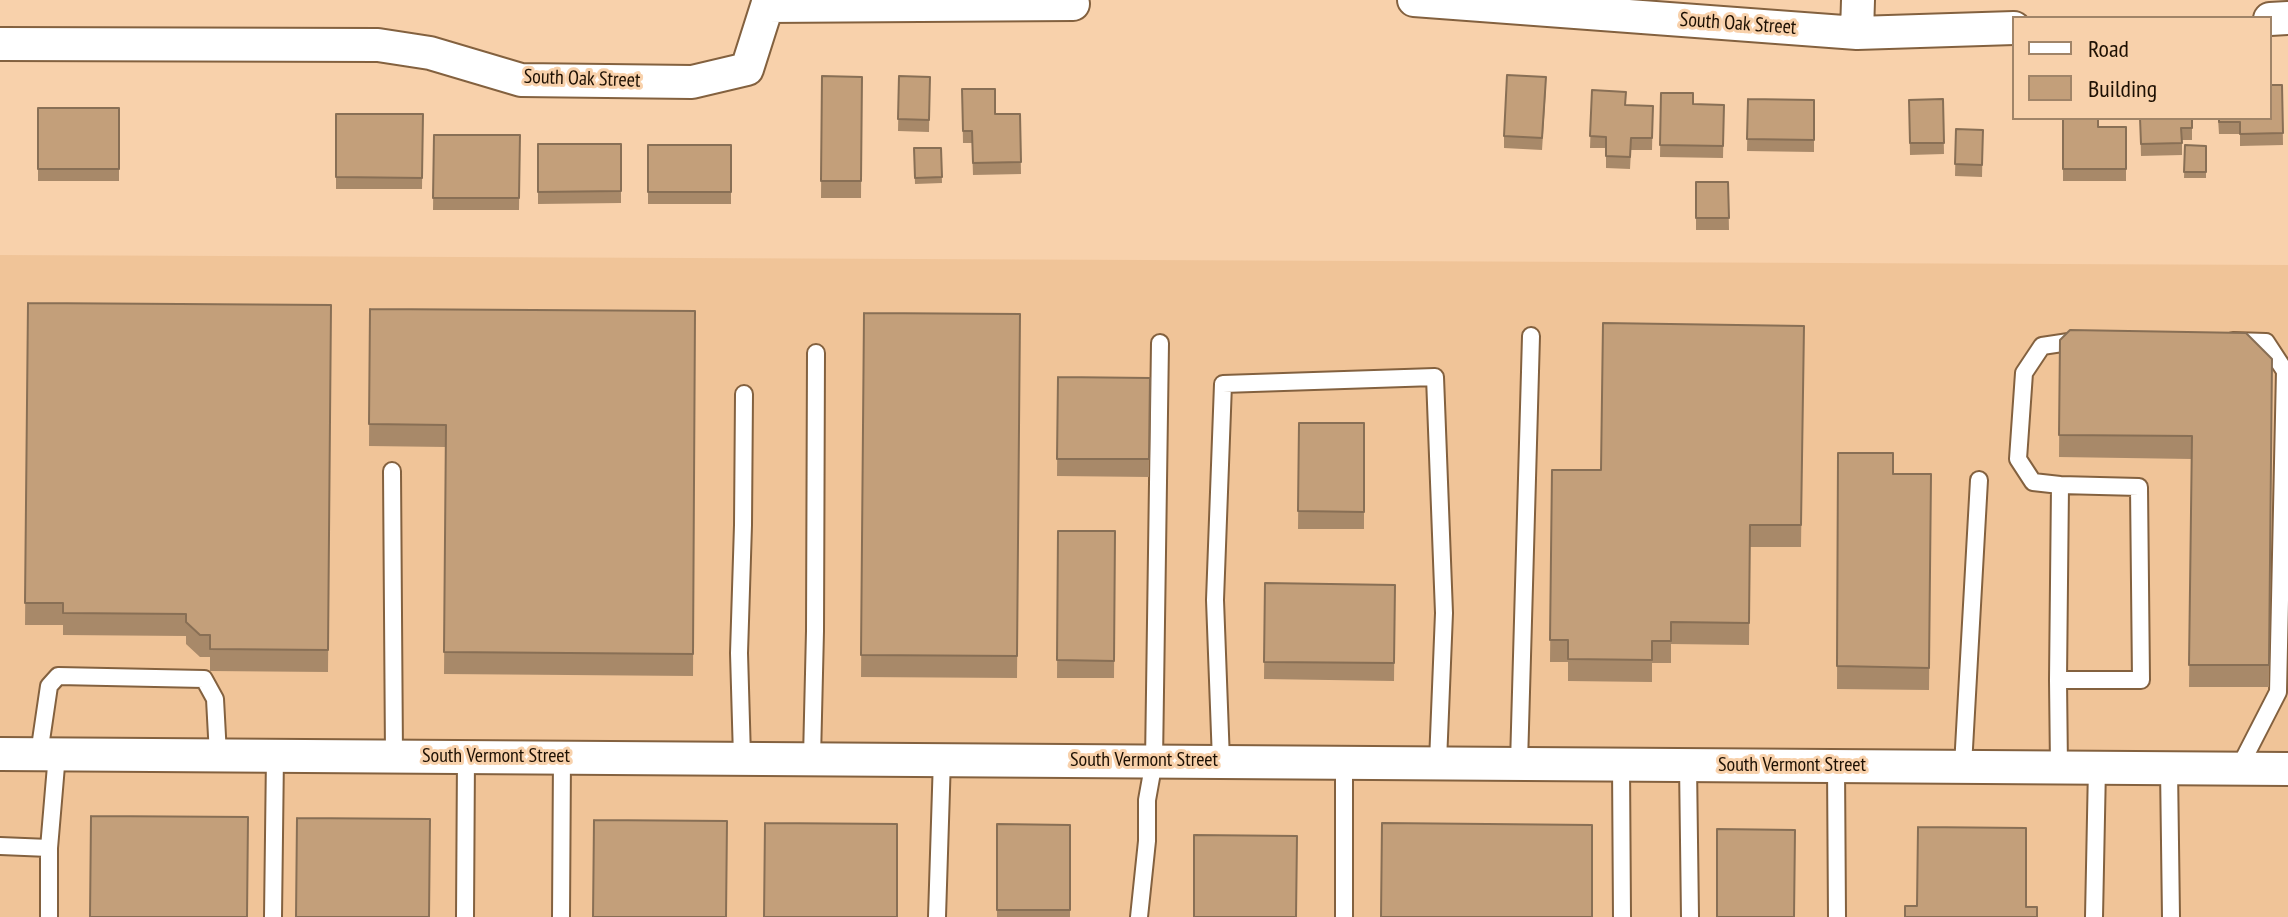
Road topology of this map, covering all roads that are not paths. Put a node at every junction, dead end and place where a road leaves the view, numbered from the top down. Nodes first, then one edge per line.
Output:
1 (1414, 0) edge
2 (1858, 0) edge
3 (767, 3) edge
4 (1073, 4) dead end
5 (2012, 28) edge
6 (1857, 33) junction
7 (0, 44) edge
8 (1531, 336) dead end
9 (2095, 338) edge
10 (2219, 340) edge
11 (1160, 343) dead end
12 (816, 353) dead end
13 (744, 394) dead end
14 (392, 471) dead end
15 (1979, 480) dead end
16 (2060, 485) junction
17 (2058, 680) junction
18 (0, 754) edge
19 (48, 754) junction
20 (218, 755) junction
21 (275, 755) junction
22 (394, 756) junction
23 (466, 756) junction
24 (562, 756) junction
25 (742, 757) junction
26 (812, 758) junction
27 (942, 758) junction
28 (1154, 761) junction
29 (1221, 761) junction
30 (1344, 762) junction
31 (1438, 762) junction
32 (1519, 763) junction
33 (1621, 764) junction
34 (1688, 764) junction
35 (1836, 765) junction
36 (1963, 766) junction
37 (2059, 767) junction
38 (2097, 767) junction
39 (2169, 768) junction
40 (2239, 768) junction
41 (2288, 769) edge
42 (0, 846) edge
43 (49, 848) junction
44 (49, 917) edge
45 (273, 917) edge
46 (465, 917) edge
47 (561, 917) edge
48 (937, 917) edge
49 (1139, 917) edge
50 (1344, 917) edge
51 (1622, 917) edge
52 (1690, 917) edge
53 (1837, 917) edge
54 (2094, 917) edge
55 (2171, 917) edge

1 - 6 street, South Oak Street
2 - 6 street
3 - 4 street, South Oak Street
3 - 7 street, South Oak Street
5 - 6 street, South Oak Street
8 - 32 lane
9 - 16 lane
10 - 40 lane
11 - 28 lane
12 - 26 lane
13 - 25 lane
14 - 22 lane
15 - 36 lane
16 - 17 lane
16 - 17 lane
17 - 37 lane
18 - 19 street, South Vermont Street
19 - 20 street, South Vermont Street
19 - 20 lane
19 - 43 lane
20 - 21 street, South Vermont Street
21 - 22 street, South Vermont Street
21 - 45 lane
22 - 23 street, South Vermont Street
23 - 24 street, South Vermont Street
23 - 46 lane
24 - 25 street, South Vermont Street
24 - 47 lane
25 - 26 street, South Vermont Street
26 - 27 street, South Vermont Street
27 - 28 street, South Vermont Street
27 - 48 lane
28 - 29 street, South Vermont Street
28 - 49 lane
29 - 30 street, South Vermont Street
29 - 31 lane
30 - 31 street, South Vermont Street
30 - 50 lane
31 - 32 street, South Vermont Street
32 - 33 street, South Vermont Street
33 - 34 street, South Vermont Street
33 - 51 lane
34 - 35 street, South Vermont Street
34 - 52 lane
35 - 36 street, South Vermont Street
35 - 53 lane
36 - 37 street, South Vermont Street
37 - 38 street, South Vermont Street
38 - 39 street, South Vermont Street
38 - 54 lane
39 - 40 street, South Vermont Street
39 - 55 lane
40 - 41 street, South Vermont Street
42 - 43 lane
43 - 44 lane

